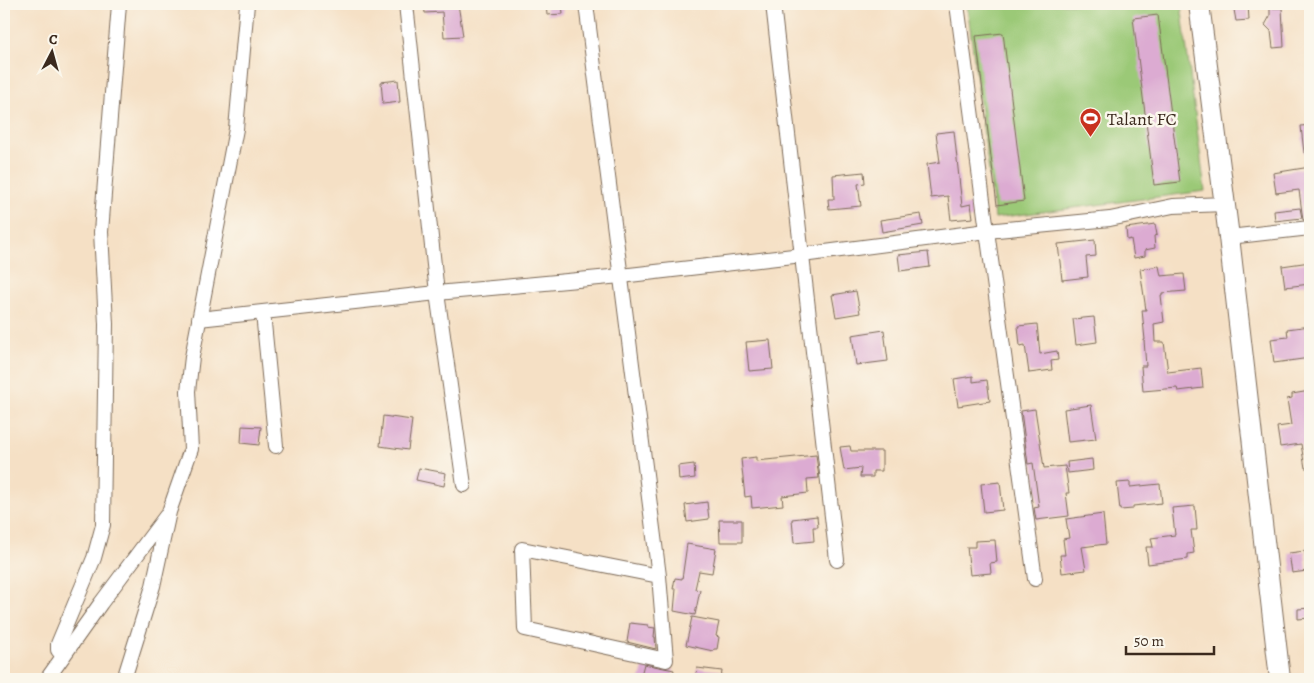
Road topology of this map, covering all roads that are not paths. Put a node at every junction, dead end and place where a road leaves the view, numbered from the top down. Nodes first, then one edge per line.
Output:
1 (119, 4) edge
2 (247, 4) edge
3 (406, 4) edge
4 (586, 4) edge
5 (773, 4) edge
6 (957, 4) edge
7 (1199, 4) edge
8 (1225, 204) junction
9 (1310, 228) edge
10 (987, 231) junction
11 (1230, 237) junction
12 (802, 255) junction
13 (621, 276) junction
14 (437, 293) junction
15 (262, 313) junction
16 (199, 320) junction
17 (276, 446) dead end
18 (464, 485) dead end
19 (169, 512) junction
20 (837, 560) dead end
21 (659, 576) junction
22 (1036, 579) dead end
23 (63, 656) junction
24 (47, 679) edge
25 (124, 679) edge
26 (1280, 679) edge

1 - 23 street
2 - 16 street
3 - 14 street
4 - 13 street
5 - 12 street
6 - 10 street
7 - 8 main road
8 - 10 street
8 - 11 main road
9 - 11 street
10 - 12 street
10 - 22 street
11 - 26 main road
12 - 13 street
12 - 20 street
13 - 14 street
13 - 21 street
14 - 15 street
14 - 18 street
15 - 16 street
15 - 17 street
16 - 19 street
19 - 23 street
19 - 25 street
21 - 21 street
23 - 24 street

